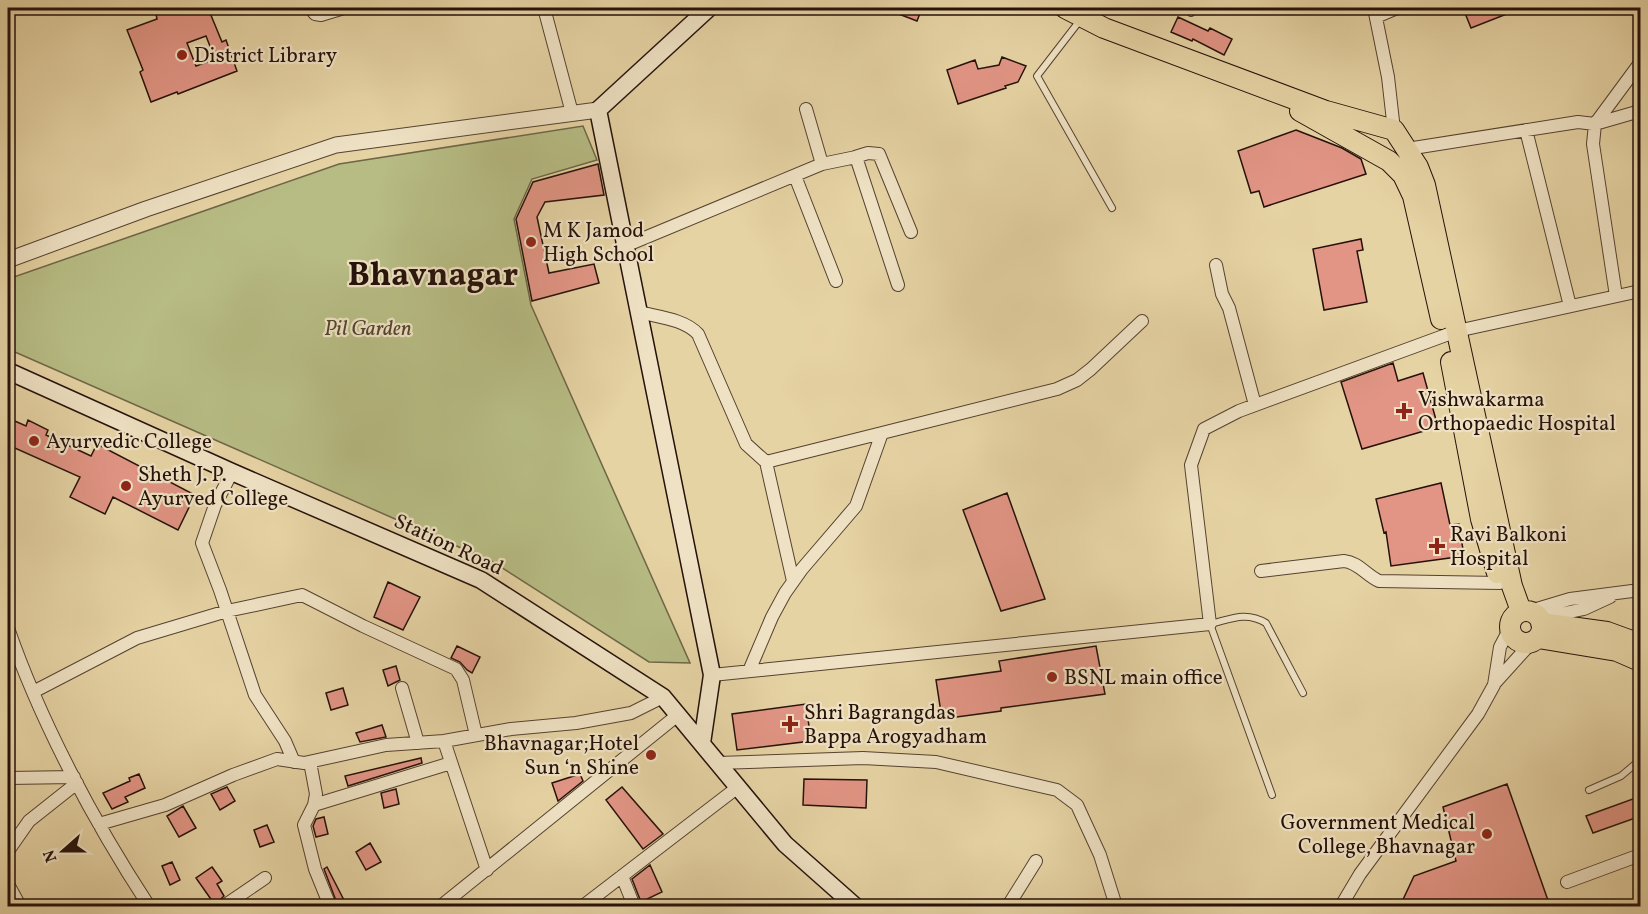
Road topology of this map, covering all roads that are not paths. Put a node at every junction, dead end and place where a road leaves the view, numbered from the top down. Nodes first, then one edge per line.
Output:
1 (310, 8) edge
2 (344, 8) edge
3 (544, 8) edge
4 (709, 8) edge
5 (1065, 8) edge
6 (1397, 8) edge
7 (1375, 12) edge
8 (1083, 17) junction
9 (1641, 63) edge
10 (1257, 85) junction
11 (806, 109) dead end
12 (598, 110) junction
13 (1641, 111) edge
14 (572, 113) junction
15 (1595, 124) junction
16 (1394, 130) junction
17 (1526, 130) junction
18 (1409, 153) junction
19 (855, 157) junction
20 (822, 164) junction
21 (1403, 175) junction
22 (795, 176) junction
23 (1112, 208) dead end
24 (911, 232) dead end
25 (625, 246) junction
26 (8, 260) edge
27 (1216, 265) dead end
28 (836, 281) dead end
29 (897, 285) dead end
30 (1641, 291) edge
31 (1616, 296) junction
32 (1570, 306) junction
33 (639, 312) junction
34 (1142, 321) dead end
35 (1451, 333) junction
36 (8, 371) edge
37 (1255, 405) junction
38 (882, 433) junction
39 (766, 462) junction
40 (232, 472) junction
41 (1261, 571) dead end
42 (793, 581) junction
43 (1500, 583) junction
44 (1641, 590) edge
45 (227, 611) junction
46 (1210, 624) junction
47 (1528, 624) junction
48 (8, 628) edge
49 (1641, 644) edge
50 (12, 653) edge
51 (1641, 661) edge
52 (748, 671) junction
53 (712, 675) junction
54 (1494, 685) junction
55 (402, 688) dead end
56 (33, 692) junction
57 (1303, 693) dead end
58 (663, 696) junction
59 (679, 714) junction
60 (476, 735) junction
61 (444, 741) junction
62 (418, 742) junction
63 (702, 743) junction
64 (1641, 760) edge
65 (294, 762) junction
66 (310, 762) junction
67 (451, 763) junction
68 (718, 763) junction
69 (8, 778) edge
70 (75, 780) junction
71 (738, 787) junction
72 (1589, 790) dead end
73 (1272, 795) dead end
74 (314, 805) junction
75 (99, 824) junction
76 (8, 851) edge
77 (1641, 855) edge
78 (1036, 861) dead end
79 (487, 870) junction
80 (622, 876) junction
81 (266, 878) dead end
82 (1567, 882) dead end
83 (8, 884) edge
84 (20, 906) edge
85 (149, 906) edge
86 (224, 906) edge
87 (330, 906) edge
88 (441, 906) edge
89 (583, 906) edge
90 (634, 906) edge
91 (855, 906) edge
92 (1008, 906) edge
93 (1116, 906) edge
94 (1341, 906) edge

1 - 2 street
3 - 14 street
4 - 12 main road
5 - 8 main road
6 - 7 street
7 - 16 street
8 - 10 main road
8 - 23 lane
9 - 15 street
10 - 16 main road
10 - 21 main road
11 - 20 street
12 - 14 street
12 - 25 main road
13 - 15 street
14 - 26 street
15 - 17 street
15 - 31 street
16 - 18 main road
17 - 18 street
17 - 32 street
18 - 21 main road
18 - 35 main road
19 - 20 street
19 - 24 street
19 - 29 street
20 - 22 street
21 - 35 main road
22 - 25 street
22 - 28 street
25 - 33 main road
27 - 37 street
30 - 31 street
31 - 32 street
32 - 35 street
33 - 39 street
33 - 53 main road
34 - 38 street
35 - 37 street
35 - 43 main road
35 - 47 main road
36 - 40 main road, Station Road
37 - 46 street
38 - 39 street
38 - 42 street
39 - 42 street
40 - 45 street
40 - 58 main road, Station Road
41 - 43 street
42 - 52 street
43 - 47 main road
44 - 47 street
45 - 56 street
45 - 60 street
45 - 65 street
46 - 52 street
46 - 57 lane
46 - 73 lane
47 - 49 main road
47 - 51 main road
47 - 54 street
47 - 54 street
48 - 50 street
50 - 56 street
52 - 53 street
53 - 63 main road
54 - 94 street
55 - 62 street
56 - 70 street
58 - 59 main road, Station Road
58 - 60 street
59 - 63 main road, Station Road
59 - 79 street
60 - 61 street
61 - 62 street
61 - 67 street
62 - 66 street
63 - 68 main road, Station Road
64 - 72 lane
65 - 66 street
65 - 75 street
66 - 74 street
67 - 74 street
67 - 79 street
68 - 71 main road, Station Road
68 - 93 street
69 - 70 street
70 - 75 street
70 - 76 street
71 - 80 street
71 - 91 main road, Station Road
74 - 87 street
75 - 85 street
77 - 82 street
78 - 92 street
79 - 88 street
80 - 89 street
80 - 90 street
81 - 86 street
83 - 84 street

